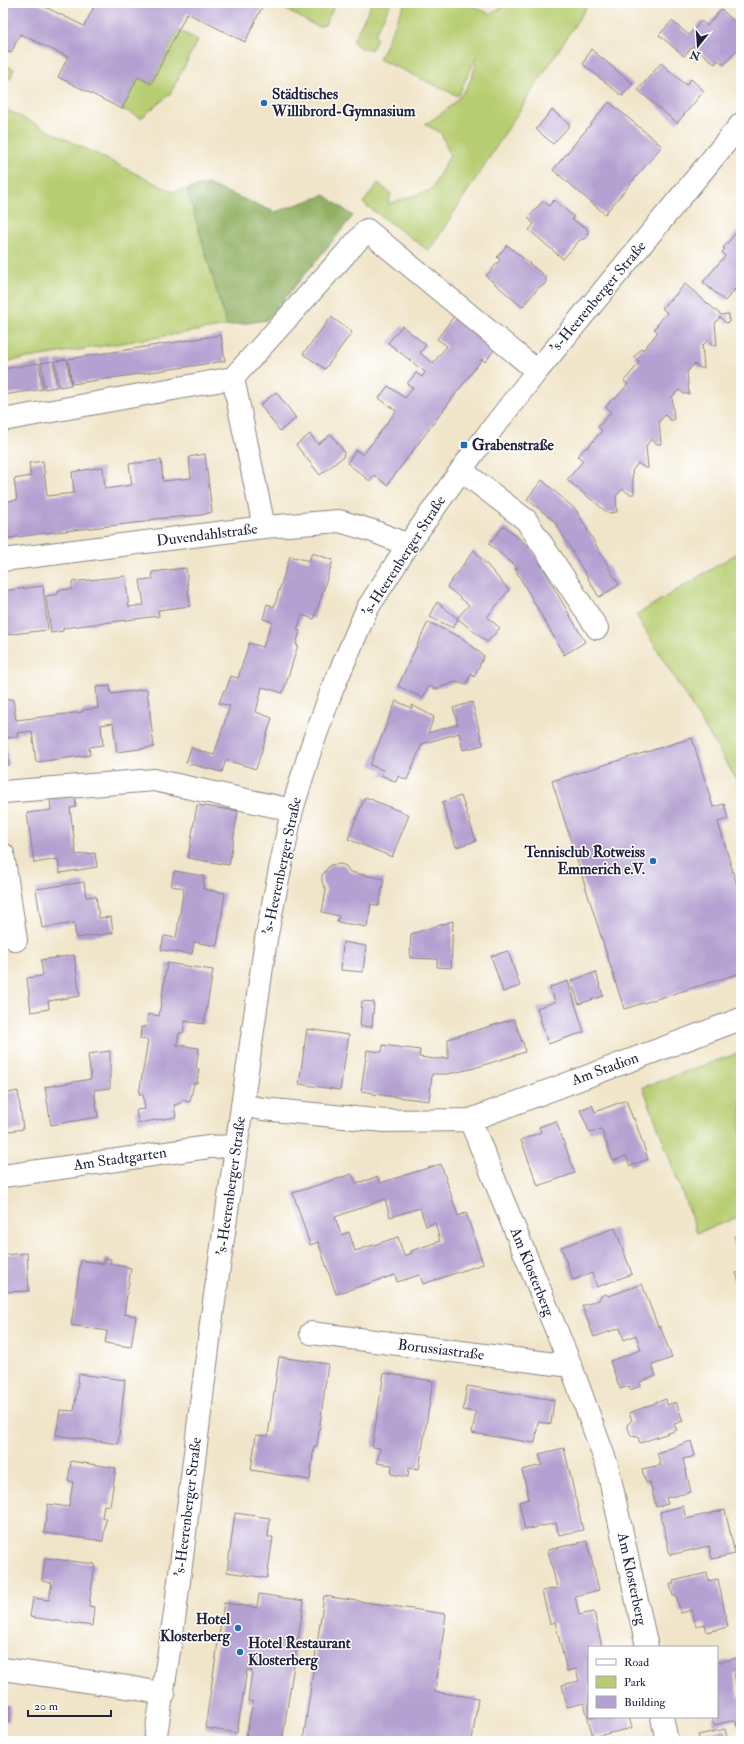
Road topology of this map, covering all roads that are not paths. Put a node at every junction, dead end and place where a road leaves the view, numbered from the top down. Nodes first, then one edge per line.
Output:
1 (741, 124) edge
2 (537, 371) junction
3 (233, 378) junction
4 (3, 420) edge
5 (461, 470) junction
6 (264, 528) junction
7 (408, 545) junction
8 (3, 560) edge
9 (597, 628) dead end
10 (3, 792) edge
11 (292, 810) junction
12 (3, 854) edge
13 (16, 940) dead end
14 (741, 1019) edge
15 (242, 1105) junction
16 (470, 1120) junction
17 (236, 1146) junction
18 (3, 1176) edge
19 (311, 1333) dead end
20 (571, 1366) junction
21 (647, 1646) edge
22 (3, 1669) edge
23 (164, 1694) junction
24 (662, 1718) edge
25 (155, 1741) edge
26 (667, 1741) edge

1 - 2 street, 's-Heerenberger Straße
2 - 3 street
2 - 5 street, 's-Heerenberger Straße
3 - 4 street
3 - 6 street
5 - 7 street, 's-Heerenberger Straße
5 - 9 street
6 - 7 street, Duvendahlstraße
6 - 8 street, Duvendahlstraße
7 - 11 street, 's-Heerenberger Straße
10 - 11 street
11 - 15 street, 's-Heerenberger Straße
12 - 13 street
14 - 16 street, Am Stadion
15 - 16 street
15 - 17 street, 's-Heerenberger Straße
16 - 20 street, Am Klosterberg
17 - 18 street, Am Stadtgarten
17 - 23 street, 's-Heerenberger Straße
19 - 20 street, Borussiastraße
20 - 21 street, Am Klosterberg
22 - 23 street
23 - 25 street, 's-Heerenberger Straße
24 - 26 street

